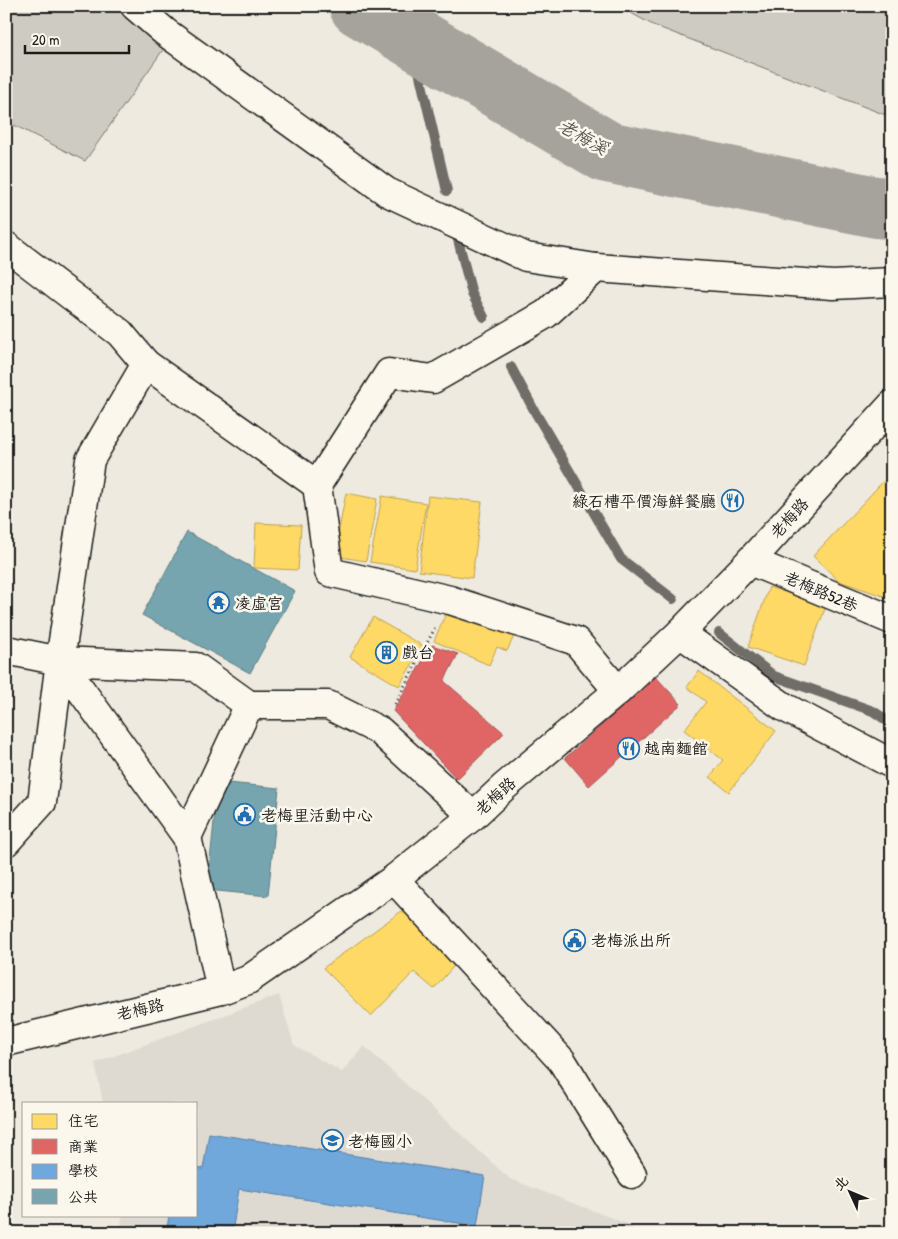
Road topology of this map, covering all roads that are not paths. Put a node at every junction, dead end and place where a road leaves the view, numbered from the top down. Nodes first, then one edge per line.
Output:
1 (135, 6) edge
2 (9, 253) edge
3 (596, 268) junction
4 (892, 282) edge
5 (146, 364) junction
6 (892, 405) edge
7 (317, 485) junction
8 (750, 561) junction
9 (892, 620) edge
10 (680, 633) junction
11 (6, 650) edge
12 (60, 661) junction
13 (618, 691) junction
14 (249, 705) junction
15 (892, 764) edge
16 (473, 816) junction
17 (187, 837) junction
18 (6, 842) edge
19 (394, 879) junction
20 (221, 990) junction
21 (6, 1042) edge
22 (632, 1174) dead end

1 - 3 street
2 - 5 street
3 - 4 street
3 - 7 street
5 - 7 street
5 - 12 street
6 - 8 street, 老梅路
7 - 13 street
8 - 9 street, 老梅路52巷
8 - 10 street, 老梅路
10 - 13 street, 老梅路
10 - 15 street
11 - 12 street
12 - 14 street
12 - 17 street
12 - 18 street
13 - 16 street, 老梅路
14 - 16 street
14 - 17 street
16 - 19 street, 老梅路
17 - 20 street
19 - 20 street, 老梅路
19 - 22 street
20 - 21 street, 老梅路

